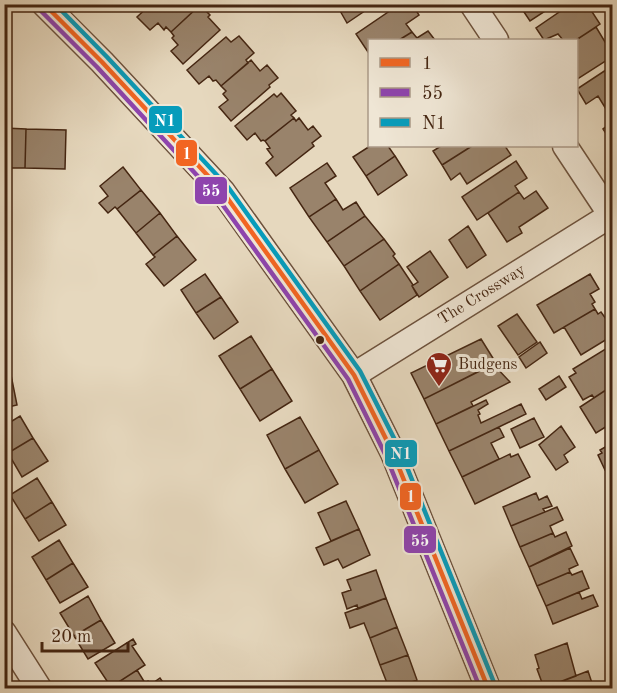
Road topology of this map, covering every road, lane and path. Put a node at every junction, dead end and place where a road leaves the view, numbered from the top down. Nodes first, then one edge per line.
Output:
1 (44, 4) edge
2 (472, 4) edge
3 (495, 39) edge
4 (567, 147) edge
5 (612, 216) edge
6 (354, 375) junction
7 (4, 633) edge
8 (39, 688) edge
9 (488, 688) edge

1 - 6 street
2 - 3 street
4 - 5 street
5 - 6 street, The Crossway
6 - 9 street
7 - 8 street

